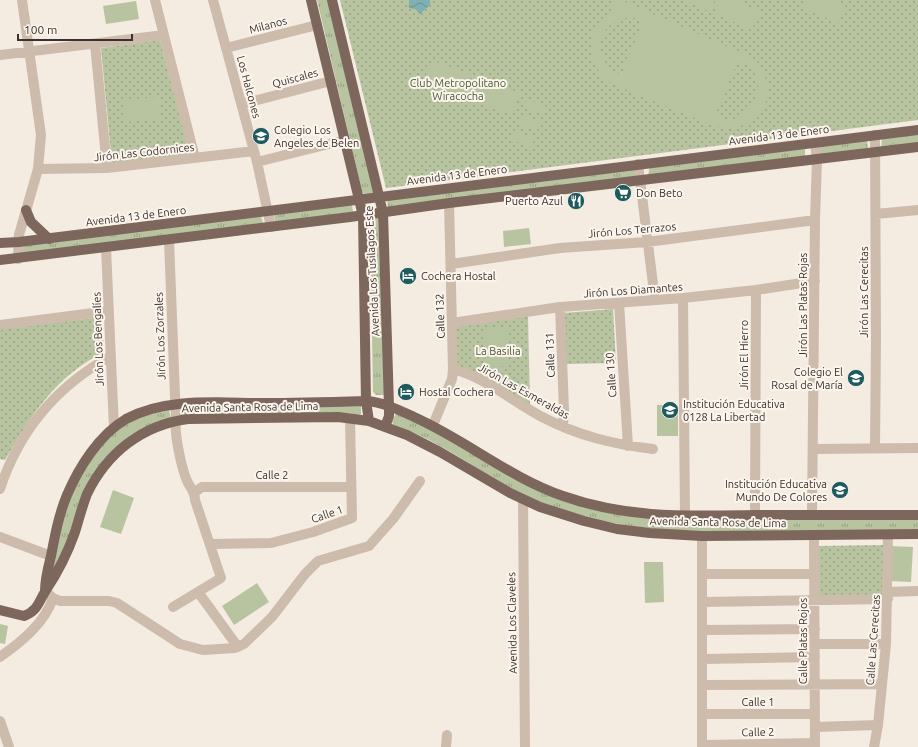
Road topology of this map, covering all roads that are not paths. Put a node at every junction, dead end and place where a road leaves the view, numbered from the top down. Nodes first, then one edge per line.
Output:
1 (22, 0) edge
2 (155, 0) edge
3 (213, 0) edge
4 (311, 0) edge
5 (332, 0) edge
6 (317, 25) junction
7 (164, 35) junction
8 (95, 44) junction
9 (226, 48) junction
10 (30, 52) junction
11 (0, 55) edge
12 (331, 81) junction
13 (242, 104) junction
14 (918, 130) edge
15 (874, 135) junction
16 (345, 140) junction
17 (815, 143) junction
18 (918, 147) edge
19 (254, 151) junction
20 (876, 152) junction
21 (195, 158) junction
22 (818, 159) junction
23 (257, 162) junction
24 (638, 164) junction
25 (108, 168) junction
26 (38, 170) junction
27 (640, 181) junction
28 (380, 196) junction
29 (359, 199) junction
30 (449, 203) junction
31 (26, 210) junction
32 (918, 210) edge
33 (268, 211) junction
34 (383, 213) junction
35 (876, 214) junction
36 (363, 216) junction
37 (815, 220) junction
38 (271, 227) junction
39 (49, 239) junction
40 (19, 242) junction
41 (647, 242) junction
42 (0, 243) edge
43 (170, 245) junction
44 (106, 248) junction
45 (18, 259) junction
46 (0, 260) edge
47 (451, 264) junction
48 (815, 281) junction
49 (756, 290) junction
50 (682, 298) junction
51 (655, 300) junction
52 (619, 303) junction
53 (560, 307) junction
54 (109, 311) junction
55 (452, 323) junction
56 (0, 325) edge
57 (111, 356) junction
58 (453, 369) junction
59 (366, 401) junction
60 (175, 405) junction
61 (389, 406) junction
62 (350, 418) junction
63 (176, 421) junction
64 (369, 421) junction
65 (433, 425) junction
66 (563, 426) junction
67 (385, 427) junction
68 (114, 428) junction
69 (628, 446) junction
70 (875, 448) junction
71 (918, 448) edge
72 (653, 449) dead end
73 (814, 449) junction
74 (420, 481) dead end
75 (351, 487) junction
76 (0, 489) edge
77 (195, 492) junction
78 (523, 499) junction
79 (755, 515) junction
80 (812, 515) junction
81 (918, 515) edge
82 (685, 516) junction
83 (888, 534) junction
84 (918, 534) edge
85 (814, 535) junction
86 (702, 536) junction
87 (0, 537) edge
88 (211, 544) junction
89 (50, 556) junction
90 (702, 574) junction
91 (814, 574) junction
92 (918, 591) edge
93 (198, 592) junction
94 (49, 595) junction
95 (888, 596) junction
96 (702, 602) junction
97 (814, 602) junction
98 (172, 607) dead end
99 (0, 610) edge
100 (702, 630) junction
101 (815, 630) junction
102 (815, 644) junction
103 (886, 644) junction
104 (238, 647) junction
105 (0, 657) edge
106 (815, 657) junction
107 (702, 659) junction
108 (882, 684) junction
109 (702, 685) junction
110 (815, 685) junction
111 (702, 714) junction
112 (815, 714) junction
113 (0, 721) edge
114 (878, 725) junction
115 (815, 727) junction
116 (447, 735) dead end
117 (5, 741) edge
118 (815, 745) edge
119 (702, 746) edge
120 (446, 747) edge
121 (525, 747) edge
122 (874, 747) edge

1 - 10 street
2 - 7 street
3 - 9 street, Los Halcones
4 - 6 main road, Avenida Los Tusilagos Este
5 - 28 main road, Avenida Los Tusilagos Este
6 - 9 street, Milanos
6 - 12 main road, Avenida Los Tusilagos Este
7 - 8 street
7 - 21 street
8 - 10 street
8 - 25 street
9 - 13 street, Los Halcones
10 - 11 street
10 - 26 street
12 - 13 street, Quiscales
12 - 16 main road, Avenida Los Tusilagos Este
13 - 19 street, Los Halcones
14 - 15 main road, Avenida 13 de Enero
15 - 17 main road, Avenida 13 de Enero
15 - 20 street, Jirón Las Cerecitas
16 - 23 street
16 - 29 main road, Avenida Los Tusilagos Este
17 - 22 street, Jirón Las Platas Rojas
17 - 24 main road, Avenida 13 de Enero
18 - 20 main road
19 - 21 street, Jirón Las Codornices
19 - 23 street, Los Halcones
20 - 22 main road
20 - 35 street, Jirón Las Cerecitas
21 - 25 street, Jirón Las Codornices
22 - 27 main road
22 - 37 street, Jirón Las Platas Rojas
23 - 33 street, Los Halcones
24 - 27 street
24 - 28 main road, Avenida 13 de Enero
25 - 26 street, Jirón Las Codornices
26 - 31 street
27 - 30 main road
27 - 41 street
28 - 29 main road, Avenida 13 de Enero
28 - 34 main road, Avenida Los Tusilagos Este
29 - 33 main road, Avenida 13 de Enero
29 - 36 main road, Avenida Los Tusilagos Este
30 - 34 main road
30 - 47 street, Calle 132
31 - 39 main road
31 - 40 street
32 - 35 street
33 - 38 street, Los Halcones
33 - 39 main road, Avenida 13 de Enero
34 - 36 main road
34 - 61 main road, Avenida Los Tusilagos Este
35 - 70 street, Jirón Las Cerecitas
36 - 38 main road
36 - 59 main road, Avenida Los Tusilagos Este
37 - 41 street, Jirón Los Terrazos
37 - 48 street, Jirón Las Platas Rojas
38 - 43 main road
39 - 40 main road, Avenida 13 de Enero
40 - 42 main road, Avenida 13 de Enero
40 - 45 street
41 - 47 street, Jirón Los Terrazos
41 - 51 street
43 - 44 main road
43 - 60 street, Jirón Los Zorzales
44 - 45 main road
44 - 54 street, Jirón Los Bengalíes
45 - 46 main road
47 - 55 street, Calle 132
48 - 49 street, Jirón Los Diamantes
48 - 73 street, Jirón Las Platas Rojas
49 - 50 street, Jirón Los Diamantes
49 - 79 street, Jirón El Hierro
50 - 51 street, Jirón Los Diamantes
50 - 82 street
51 - 52 street, Jirón Los Diamantes
52 - 53 street, Jirón Los Diamantes
52 - 69 street, Calle 130
53 - 55 street, Jirón Los Diamantes
53 - 66 street, Calle 131
54 - 56 street
54 - 57 street, Jirón Los Bengalíes
55 - 58 street, Calle 132
57 - 68 street, Jirón Los Bengalíes
57 - 76 street
58 - 65 street, Calle 132
58 - 66 street, Jirón Las Esmeraldas
59 - 60 main road, Avenida Santa Rosa de Lima
59 - 61 main road, Avenida Santa Rosa de Lima
59 - 64 main road, Avenida Los Tusilagos Este
60 - 63 street, Jirón Los Zorzales
60 - 68 main road, Avenida Santa Rosa de Lima
61 - 65 main road, Avenida Santa Rosa de Lima
61 - 67 main road, Avenida Los Tusilagos Este
62 - 63 main road, Avenida Santa Rosa de Lima
62 - 64 main road, Avenida Santa Rosa de Lima
62 - 75 street, Calle 1
63 - 77 street, Jirón Los Zorzales
63 - 94 main road, Avenida Santa Rosa de Lima
64 - 67 main road, Avenida Santa Rosa de Lima
65 - 82 main road, Avenida Santa Rosa de Lima
66 - 69 street, Jirón Las Esmeraldas
67 - 78 main road, Avenida Santa Rosa de Lima
68 - 89 main road, Avenida Santa Rosa de Lima
69 - 72 street, Jirón Las Esmeraldas
70 - 71 street
70 - 73 street
73 - 80 street, Jirón Las Platas Rojas
74 - 104 street
75 - 77 street, Calle 2
75 - 88 street, Calle 1
77 - 88 street, Jirón Los Zorzales
78 - 86 main road, Avenida Santa Rosa de Lima
78 - 121 street, Avenida Los Claveles
79 - 80 main road, Avenida Santa Rosa de Lima
79 - 82 main road, Avenida Santa Rosa de Lima
80 - 81 main road, Avenida Santa Rosa de Lima
83 - 84 main road, Avenida Santa Rosa de Lima
83 - 85 main road, Avenida Santa Rosa de Lima
83 - 95 street, Calle Las Cerecitas
85 - 86 main road, Avenida Santa Rosa de Lima
85 - 91 street, Calle Platas Rojos
86 - 90 street
87 - 89 street
88 - 93 street, Jirón Los Zorzales
89 - 94 main road, Avenida Santa Rosa de Lima
90 - 91 street
90 - 96 street
91 - 97 street, Calle Platas Rojos
92 - 95 street
93 - 98 street
93 - 104 street
94 - 99 main road
94 - 104 street
94 - 105 street
95 - 97 street
95 - 103 street, Calle Las Cerecitas
96 - 97 street
96 - 100 street
97 - 101 street, Calle Platas Rojos
100 - 101 street
100 - 107 street
101 - 102 street, Calle Platas Rojos
102 - 103 street
102 - 106 street, Calle Platas Rojos
103 - 108 street, Calle Las Cerecitas
106 - 107 street
106 - 110 street, Calle Platas Rojos
107 - 109 street
108 - 110 street
108 - 114 street, Calle Las Cerecitas
109 - 110 street
109 - 111 street
110 - 112 street, Calle Platas Rojos
111 - 112 street, Calle 1
111 - 119 street
112 - 115 street, Calle Platas Rojos
113 - 117 street
114 - 115 street
114 - 122 street, Calle Las Cerecitas
115 - 118 street, Calle Platas Rojos
116 - 120 street
118 - 119 street, Calle 2

